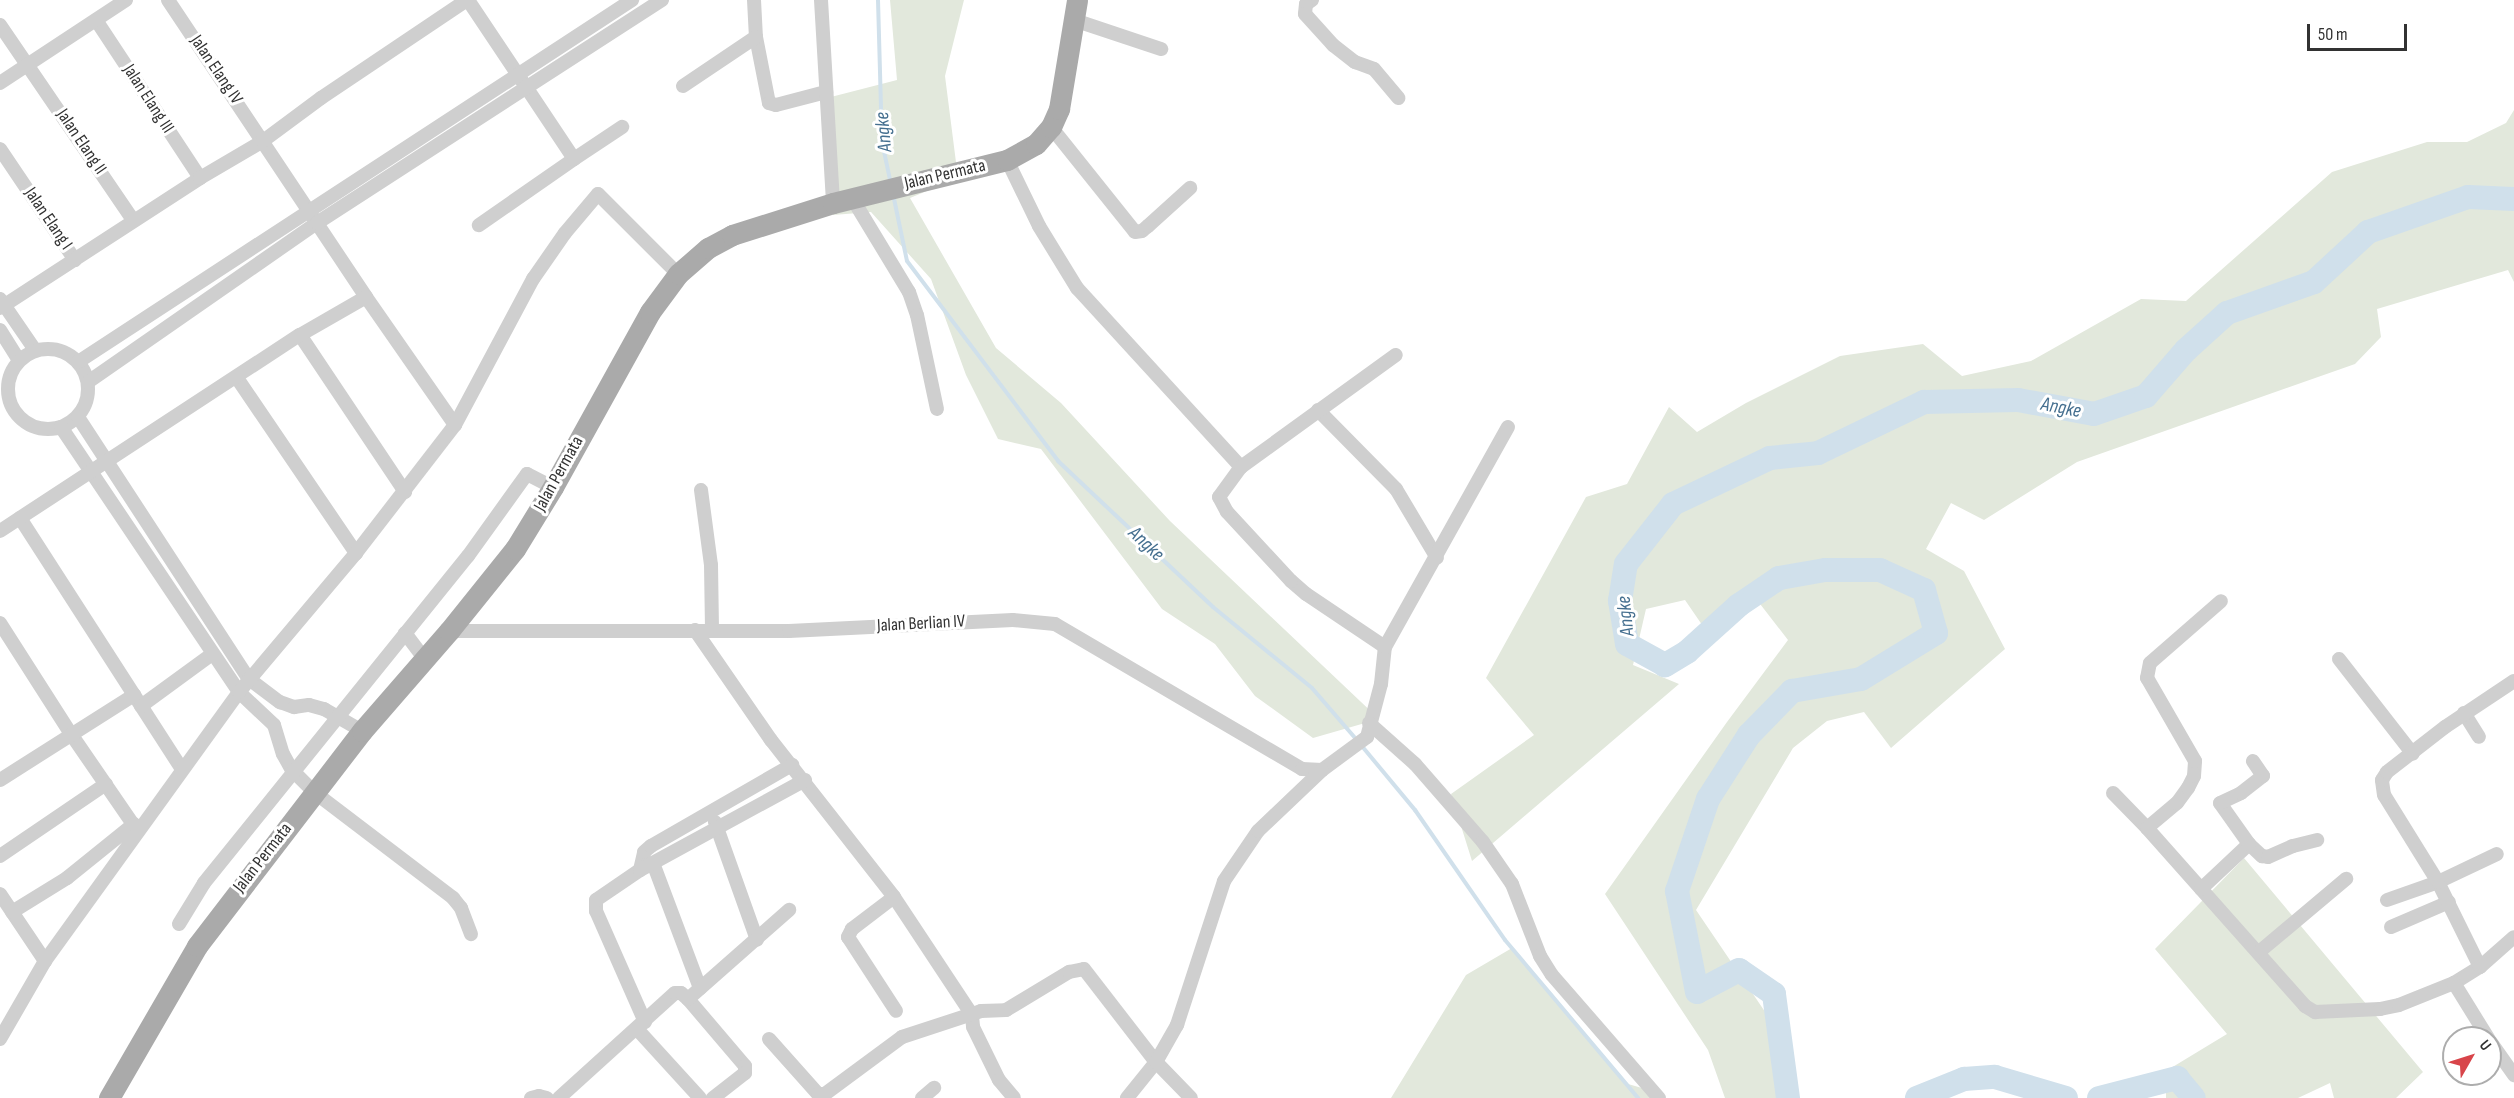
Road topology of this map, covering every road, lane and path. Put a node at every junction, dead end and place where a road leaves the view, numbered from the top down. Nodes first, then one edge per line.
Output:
1 (126, 0) edge
2 (168, 0) edge
3 (467, 0) edge
4 (632, 0) edge
5 (662, 0) edge
6 (754, 0) edge
7 (821, 0) edge
8 (1312, 0) edge
9 (1076, 10) edge
10 (96, 20) junction
11 (0, 25) edge
12 (756, 37) junction
13 (1161, 49) dead end
14 (27, 64) junction
15 (517, 74) junction
16 (0, 83) edge
17 (682, 86) dead end
18 (526, 88) junction
19 (826, 92) junction
20 (1398, 98) dead end
21 (622, 127) dead end
22 (1051, 127) junction
23 (263, 141) junction
24 (0, 149) edge
25 (574, 159) junction
26 (1007, 160) junction
27 (200, 178) junction
28 (1190, 188) dead end
29 (851, 198) junction
30 (309, 208) junction
31 (133, 220) junction
32 (318, 223) junction
33 (479, 225) dead end
34 (75, 260) junction
35 (678, 274) junction
36 (366, 297) junction
37 (1, 304) edge
38 (0, 330) edge
39 (300, 335) junction
40 (35, 350) junction
41 (1396, 355) dead end
42 (19, 360) junction
43 (78, 362) junction
44 (237, 378) junction
45 (88, 382) junction
46 (4, 402) edge
47 (938, 409) dead end
48 (1318, 410) junction
49 (78, 417) junction
50 (455, 425) junction
51 (61, 427) junction
52 (1508, 427) dead end
53 (106, 462) junction
54 (1241, 467) junction
55 (92, 472) junction
56 (553, 487) junction
57 (701, 490) dead end
58 (405, 492) junction
59 (20, 518) junction
60 (0, 531) edge
61 (356, 553) junction
62 (1437, 558) junction
63 (2221, 601) dead end
64 (0, 623) edge
65 (695, 630) junction
66 (712, 630) junction
67 (449, 631) junction
68 (405, 633) junction
69 (1385, 647) junction
70 (212, 654) junction
71 (2339, 659) dead end
72 (424, 660) junction
73 (249, 679) junction
74 (2514, 681) edge
75 (239, 692) junction
76 (137, 700) junction
77 (2464, 712) junction
78 (337, 717) junction
79 (1368, 730) junction
80 (362, 731) junction
81 (71, 735) junction
82 (2479, 737) dead end
83 (2413, 754) junction
84 (2253, 761) dead end
85 (792, 765) junction
86 (182, 769) junction
87 (292, 770) junction
88 (1322, 770) junction
89 (2, 775) edge
90 (805, 780) junction
91 (106, 784) junction
92 (314, 792) junction
93 (2113, 793) dead end
94 (710, 812) junction
95 (136, 827) junction
96 (2147, 828) junction
97 (718, 830) junction
98 (2317, 840) dead end
99 (2249, 844) junction
100 (2497, 854) dead end
101 (0, 856) edge
102 (653, 863) junction
103 (640, 870) junction
104 (2346, 879) dead end
105 (2438, 882) junction
106 (2201, 889) junction
107 (0, 894) edge
108 (894, 897) junction
109 (2387, 900) dead end
110 (2449, 902) junction
111 (789, 910) dead end
112 (12, 912) junction
113 (179, 924) dead end
114 (2391, 927) dead end
115 (471, 934) dead end
116 (2514, 937) edge
117 (757, 940) junction
118 (2259, 952) junction
119 (45, 961) junction
120 (2480, 967) junction
121 (2454, 983) junction
122 (700, 988) junction
123 (688, 999) junction
124 (896, 1011) dead end
125 (972, 1015) junction
126 (12, 1019) junction
127 (641, 1026) junction
128 (2481, 1026) edge
129 (0, 1028) edge
130 (0, 1039) edge
131 (769, 1039) dead end
132 (902, 1047) dead end
133 (2509, 1056) edge
134 (1156, 1062) junction
135 (2514, 1075) edge
136 (934, 1088) dead end
137 (109, 1098) edge
138 (531, 1098) edge
139 (547, 1098) edge
140 (559, 1098) edge
141 (700, 1098) edge
142 (713, 1098) edge
143 (837, 1098) edge
144 (922, 1098) edge
145 (1014, 1098) edge
146 (1127, 1098) edge
147 (1191, 1098) edge
148 (1659, 1098) edge

1 - 10 street
2 - 23 street, Jalan Elang IV
3 - 15 street
3 - 23 street
4 - 15 street
5 - 18 street
6 - 12 street
7 - 19 street
8 - 20 street
9 - 13 street
9 - 22 main road, Jalan Permata
10 - 14 street
10 - 27 street, Jalan Elang III
11 - 14 street, Jalan Elang II
12 - 17 street
12 - 19 street
14 - 16 street
14 - 31 street, Jalan Elang II
15 - 18 street
15 - 30 street
18 - 25 street
18 - 32 street
19 - 29 street
21 - 25 street
22 - 26 main road, Jalan Permata
22 - 28 street
23 - 27 street
23 - 30 street, Jalan Elang IV
24 - 34 street, Jalan Elang I
25 - 33 street
26 - 29 main road, Jalan Permata
26 - 54 street
27 - 31 street
29 - 35 main road, Jalan Permata
29 - 47 street
30 - 32 street, Jalan Elang IV
30 - 43 street
31 - 34 street
32 - 36 street, Jalan Elang IV
32 - 45 street
34 - 37 street
35 - 50 street
35 - 56 main road, Jalan Permata
36 - 39 street
36 - 50 street, Jalan Elang IV
37 - 40 street
38 - 42 street
39 - 44 street
39 - 58 street
40 - 42 street
40 - 43 street
41 - 48 street
42 - 46 street
43 - 45 street
44 - 53 street
44 - 61 street
45 - 49 street
46 - 51 street
48 - 54 street
48 - 62 street
49 - 51 street
49 - 53 street
50 - 58 street
51 - 55 street
52 - 62 street
53 - 55 street
53 - 73 street
54 - 69 street
55 - 59 street
55 - 70 street
56 - 67 main road, Jalan Permata
56 - 68 street
57 - 66 street
58 - 61 street
59 - 60 street
59 - 76 street
61 - 73 street
62 - 69 street
63 - 96 street
64 - 81 street
65 - 66 street, Jalan Berlian IV
65 - 67 street, Jalan Berlian IV
65 - 85 street
66 - 88 street, Jalan Berlian IV
67 - 72 main road, Jalan Permata
68 - 72 street
68 - 78 street
69 - 79 street
70 - 75 street
70 - 76 street
71 - 83 street
72 - 80 main road, Jalan Permata
73 - 75 street
73 - 78 street
74 - 77 street
75 - 86 street
75 - 87 street
76 - 81 street
76 - 86 street
77 - 82 street
77 - 83 street
78 - 80 street
78 - 87 street
79 - 88 street
79 - 148 street
80 - 92 main road, Jalan Permata
81 - 89 street
81 - 91 street
83 - 105 street
84 - 99 street
85 - 90 street
85 - 94 street
86 - 95 street
87 - 92 street
87 - 113 street
88 - 134 street
90 - 97 street
90 - 108 street
91 - 95 street
91 - 101 street
92 - 115 street
92 - 137 main road, Jalan Permata
93 - 96 street
94 - 97 street
94 - 103 street
95 - 112 street
95 - 119 street
96 - 106 street
97 - 102 street
97 - 117 street
98 - 99 street
99 - 106 street
100 - 105 street
102 - 103 street
102 - 122 street
103 - 127 street
104 - 118 street
105 - 109 street
105 - 110 street
106 - 118 street
107 - 112 street
108 - 124 street
108 - 125 street
110 - 114 street
110 - 120 street
111 - 117 street
112 - 119 street
116 - 120 street
117 - 122 street
118 - 121 street
119 - 126 street
120 - 121 street
121 - 128 street
122 - 123 street
123 - 127 street
123 - 142 street
125 - 131 street
125 - 134 street
125 - 145 street
126 - 129 street
126 - 130 street
127 - 140 street
127 - 141 street
132 - 143 street
133 - 135 street
134 - 146 street
134 - 147 street
136 - 144 street
138 - 139 street

